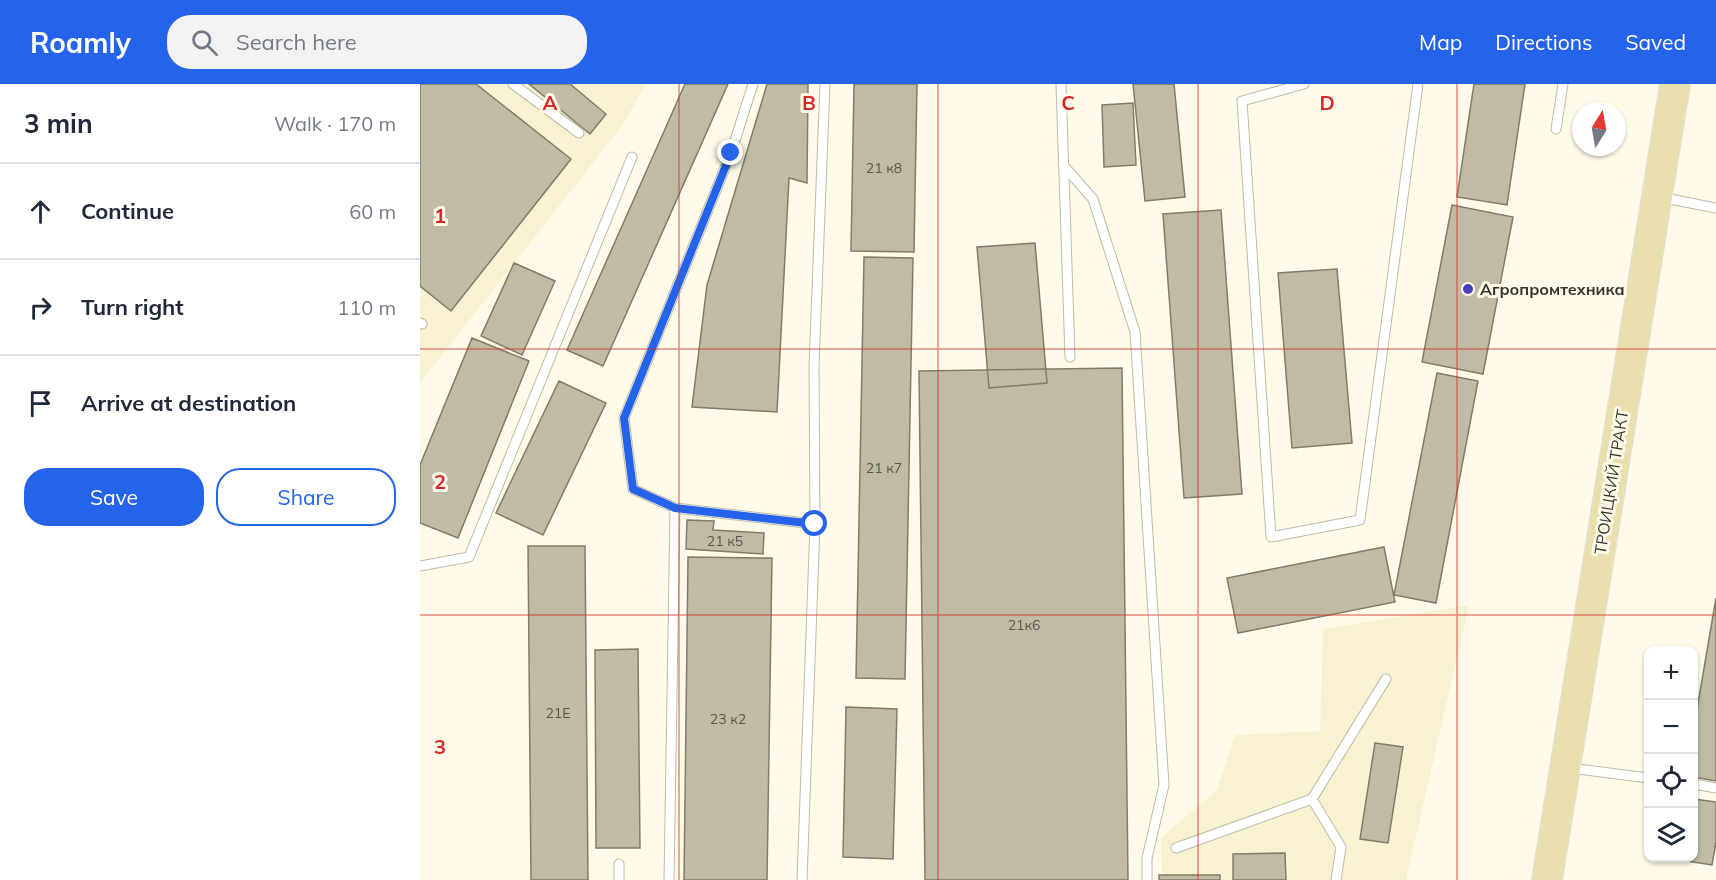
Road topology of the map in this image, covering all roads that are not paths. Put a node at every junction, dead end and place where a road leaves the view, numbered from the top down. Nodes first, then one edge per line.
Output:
1 (513, 84) edge
2 (753, 84) edge
3 (825, 84) edge
4 (1060, 84) edge
5 (1304, 84) edge
6 (1418, 84) edge
7 (1563, 84) edge
8 (1675, 84) edge
9 (1556, 129) dead end
10 (579, 133) dead end
11 (632, 157) dead end
12 (1063, 165) junction
13 (1657, 196) junction
14 (1716, 208) edge
15 (1070, 357) dead end
16 (675, 508) junction
17 (815, 524) junction
18 (420, 566) edge
19 (1386, 679) dead end
20 (1565, 767) junction
21 (1644, 777) edge
22 (1698, 785) edge
23 (1716, 788) edge
24 (1312, 799) junction
25 (1176, 848) dead end
26 (619, 864) dead end
27 (619, 880) edge
28 (669, 880) edge
29 (802, 880) edge
30 (1147, 880) edge
31 (1336, 880) edge
32 (1546, 880) edge

1 - 10 lane
2 - 16 lane
3 - 17 lane
4 - 12 lane
5 - 6 lane
7 - 9 lane
8 - 13 main road, ТРОИЦКИЙ ТРАКТ
11 - 18 lane
12 - 15 lane
12 - 30 lane
13 - 14 lane
13 - 20 main road, ТРОИЦКИЙ ТРАКТ
16 - 17 lane
16 - 28 lane
17 - 29 lane
19 - 24 lane
20 - 21 lane
20 - 32 main road, ТРОИЦКИЙ ТРАКТ
22 - 23 lane
24 - 25 lane
24 - 31 lane
26 - 27 lane

